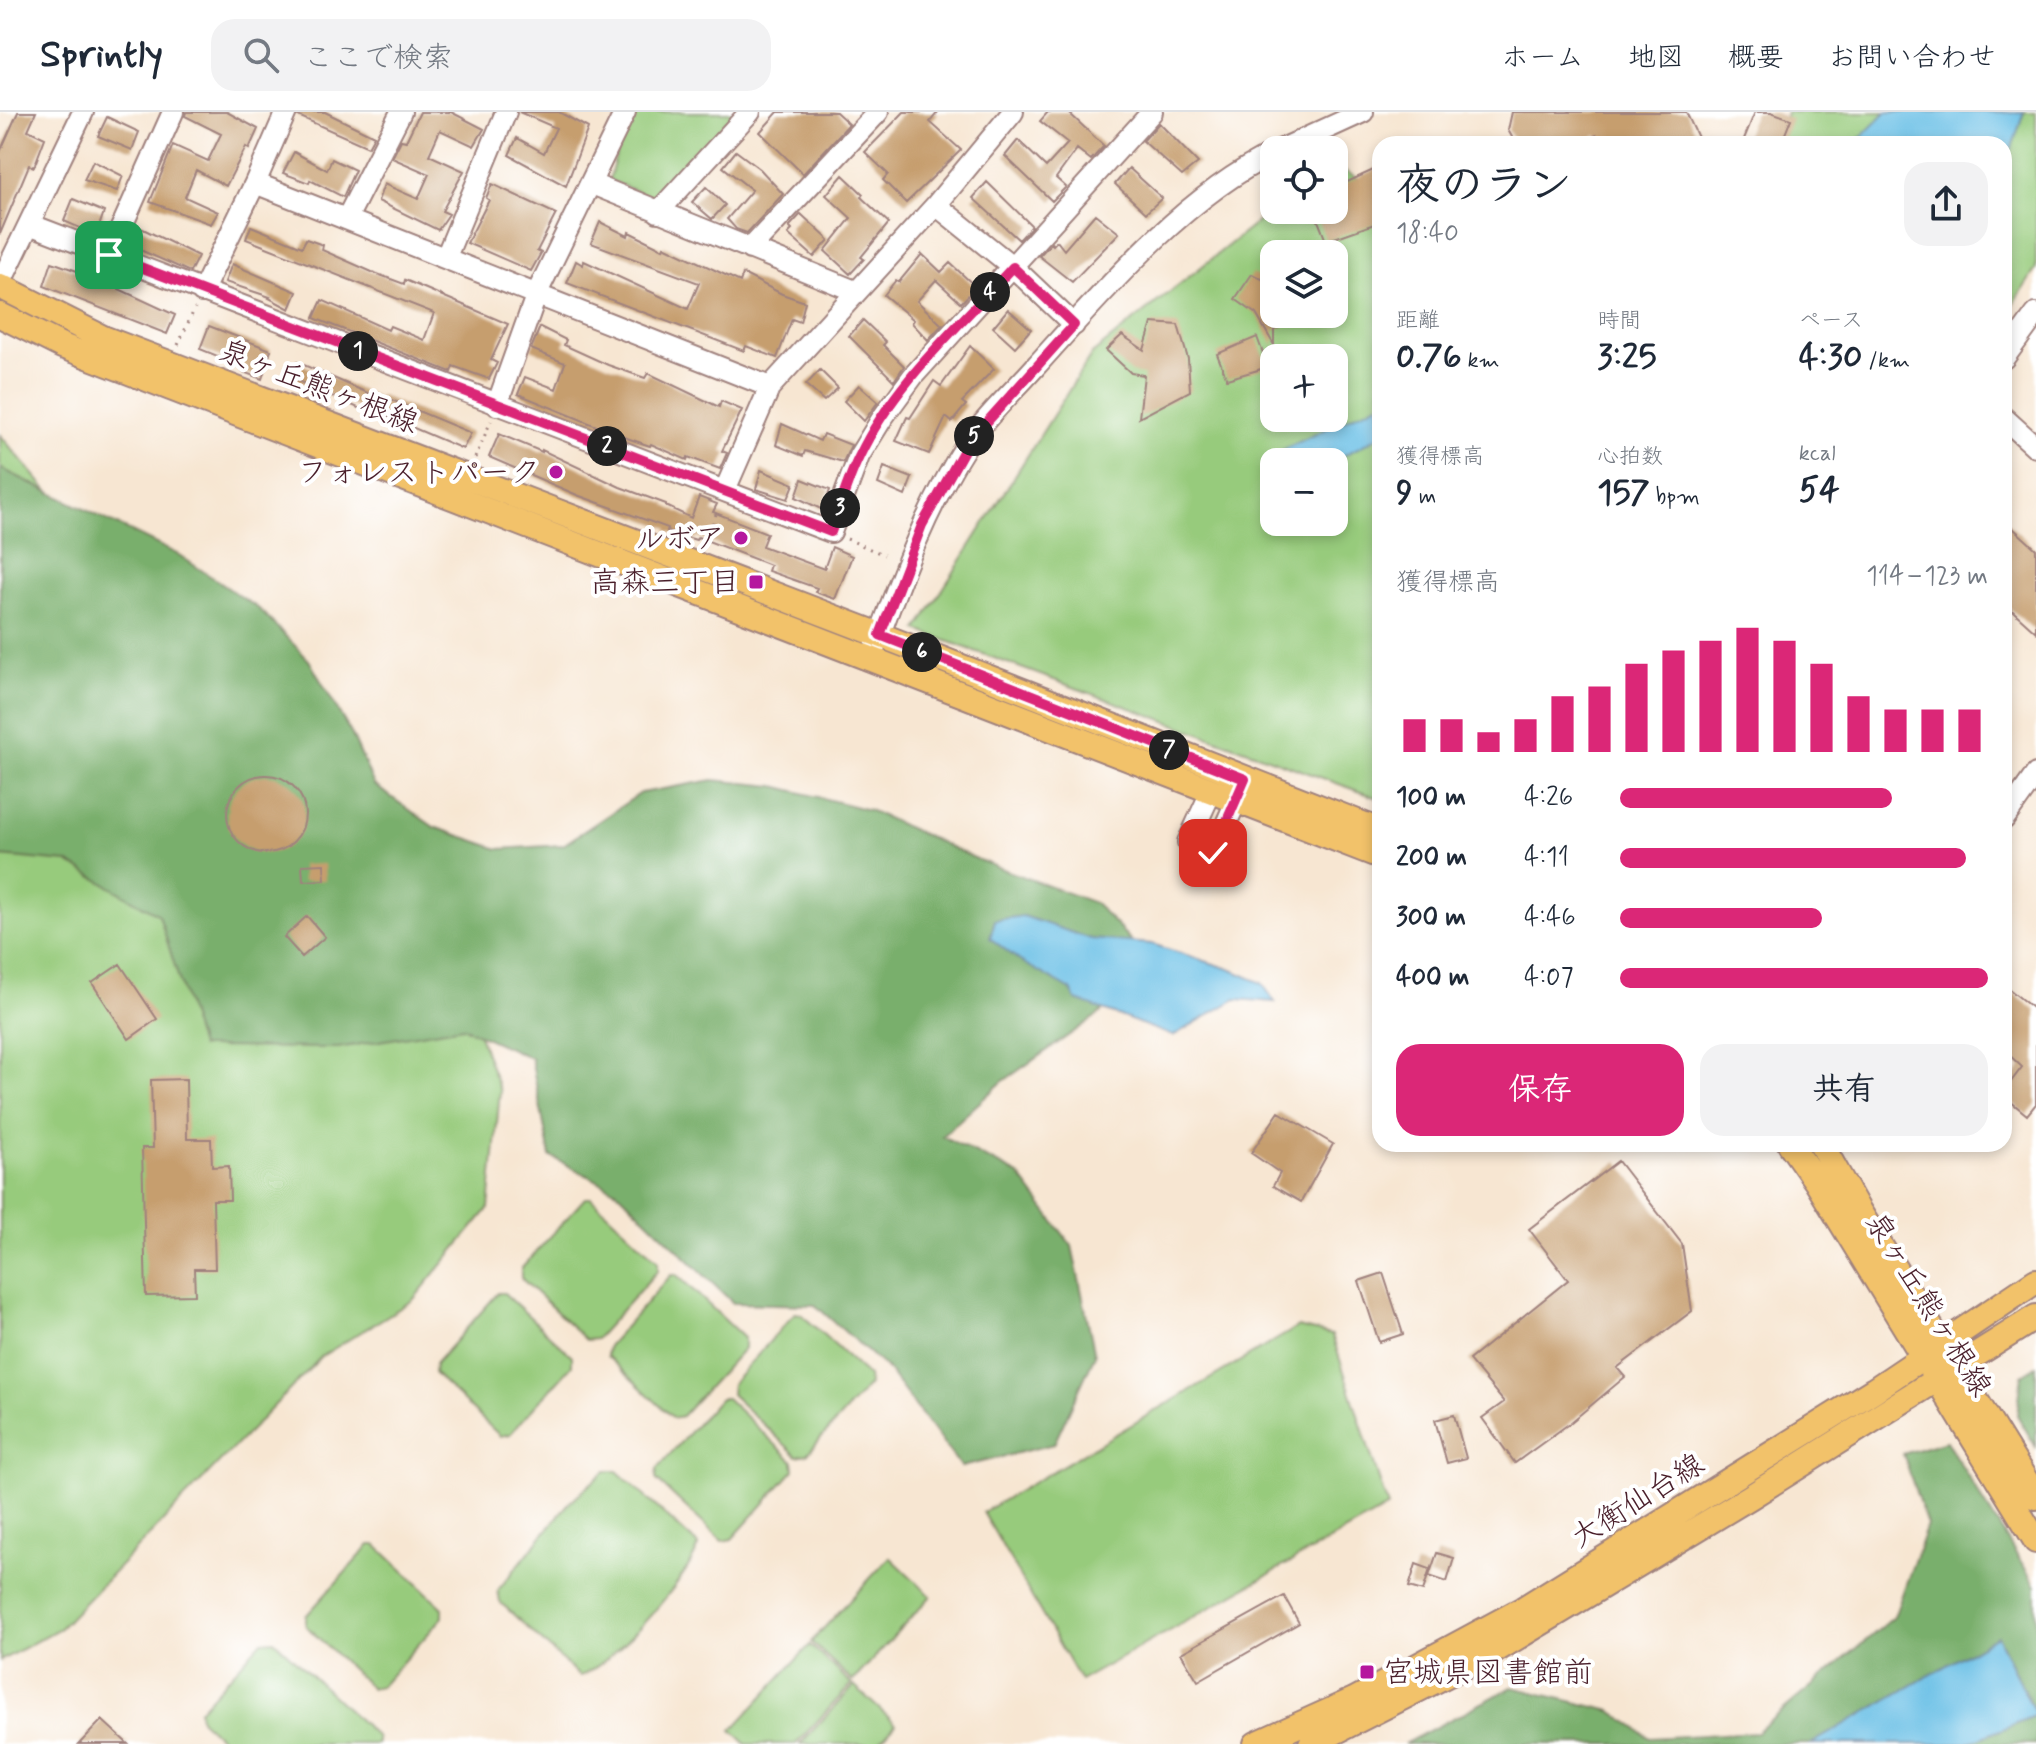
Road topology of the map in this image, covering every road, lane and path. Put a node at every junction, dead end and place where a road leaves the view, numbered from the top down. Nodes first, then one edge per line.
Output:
1 (83, 112) edge
2 (173, 112) edge
3 (286, 112) edge
4 (401, 112) edge
5 (506, 112) edge
6 (750, 112) edge
7 (878, 112) edge
8 (1013, 112) edge
9 (1152, 112) edge
10 (1363, 112) edge
11 (623, 113) edge
12 (1311, 136) edge
13 (1260, 160) edge
14 (255, 183) junction
15 (592, 184) junction
16 (936, 205) junction
17 (658, 212) junction
18 (347, 218) junction
19 (29, 224) junction
20 (750, 249) junction
21 (109, 255) junction
22 (446, 257) junction
23 (1013, 267) junction
24 (0, 285) edge
25 (855, 291) junction
26 (202, 292) junction
27 (537, 293) junction
28 (2036, 314) edge
29 (0, 315) edge
30 (1074, 325) junction
31 (2012, 347) edge
32 (176, 348) dead end
33 (770, 387) junction
34 (497, 405) junction
35 (2012, 425) edge
36 (2036, 447) edge
37 (474, 462) dead end
38 (725, 490) junction
39 (831, 532) junction
40 (703, 550) dead end
41 (884, 555) dead end
42 (880, 635) junction
43 (870, 661) junction
44 (2036, 773) edge
45 (1245, 779) junction
46 (2012, 787) edge
47 (1211, 792) junction
48 (1237, 802) junction
49 (2012, 808) edge
50 (1372, 828) edge
51 (1188, 842) dead end
52 (1213, 853) dead end
53 (1372, 853) edge
54 (1796, 1152) edge
55 (1826, 1152) edge
56 (2036, 1281) edge
57 (2036, 1317) edge
58 (1933, 1350) junction
59 (1947, 1372) junction
60 (2036, 1497) edge
61 (2036, 1541) edge
62 (1256, 1744) edge
63 (1311, 1744) edge

1 - 19 street
2 - 21 street
3 - 14 street
4 - 18 street
5 - 22 street
6 - 17 street
7 - 20 street
8 - 16 street
9 - 23 street
10 - 12 street
11 - 15 street
13 - 30 street
14 - 18 street
14 - 26 street
15 - 17 street
15 - 27 street
16 - 23 street
16 - 25 street
17 - 20 street
18 - 22 street
19 - 21 street
19 - 24 street
20 - 25 street
21 - 26 street
22 - 27 street
23 - 30 street
23 - 39 street
24 - 42 main road, 泉ヶ丘熊ヶ根線
25 - 33 street
26 - 32 path
26 - 34 street
27 - 33 street
27 - 34 street
28 - 31 street
29 - 43 main road, 泉ヶ丘熊ヶ根線
30 - 42 street
33 - 38 street
34 - 37 path
34 - 38 street
35 - 36 street
38 - 39 street
38 - 40 path
39 - 41 path
42 - 43 street
42 - 45 main road, 泉ヶ丘熊ヶ根線
43 - 47 main road, 泉ヶ丘熊ヶ根線
44 - 46 street
44 - 49 street
45 - 48 street
45 - 50 main road, 泉ヶ丘熊ヶ根線
47 - 48 main road, 泉ヶ丘熊ヶ根線
47 - 51 street
48 - 52 street
48 - 53 main road, 泉ヶ丘熊ヶ根線
54 - 58 main road, 泉ヶ丘熊ヶ根線
55 - 58 main road, 泉ヶ丘熊ヶ根線
56 - 58 main road, 大衡仙台線
57 - 59 main road, 大衡仙台線
58 - 59 main road, 泉ヶ丘熊ヶ根線
58 - 62 main road, 大衡仙台線
59 - 60 main road, 泉ヶ丘熊ヶ根線
59 - 61 main road, 泉ヶ丘熊ヶ根線
59 - 63 main road, 大衡仙台線

